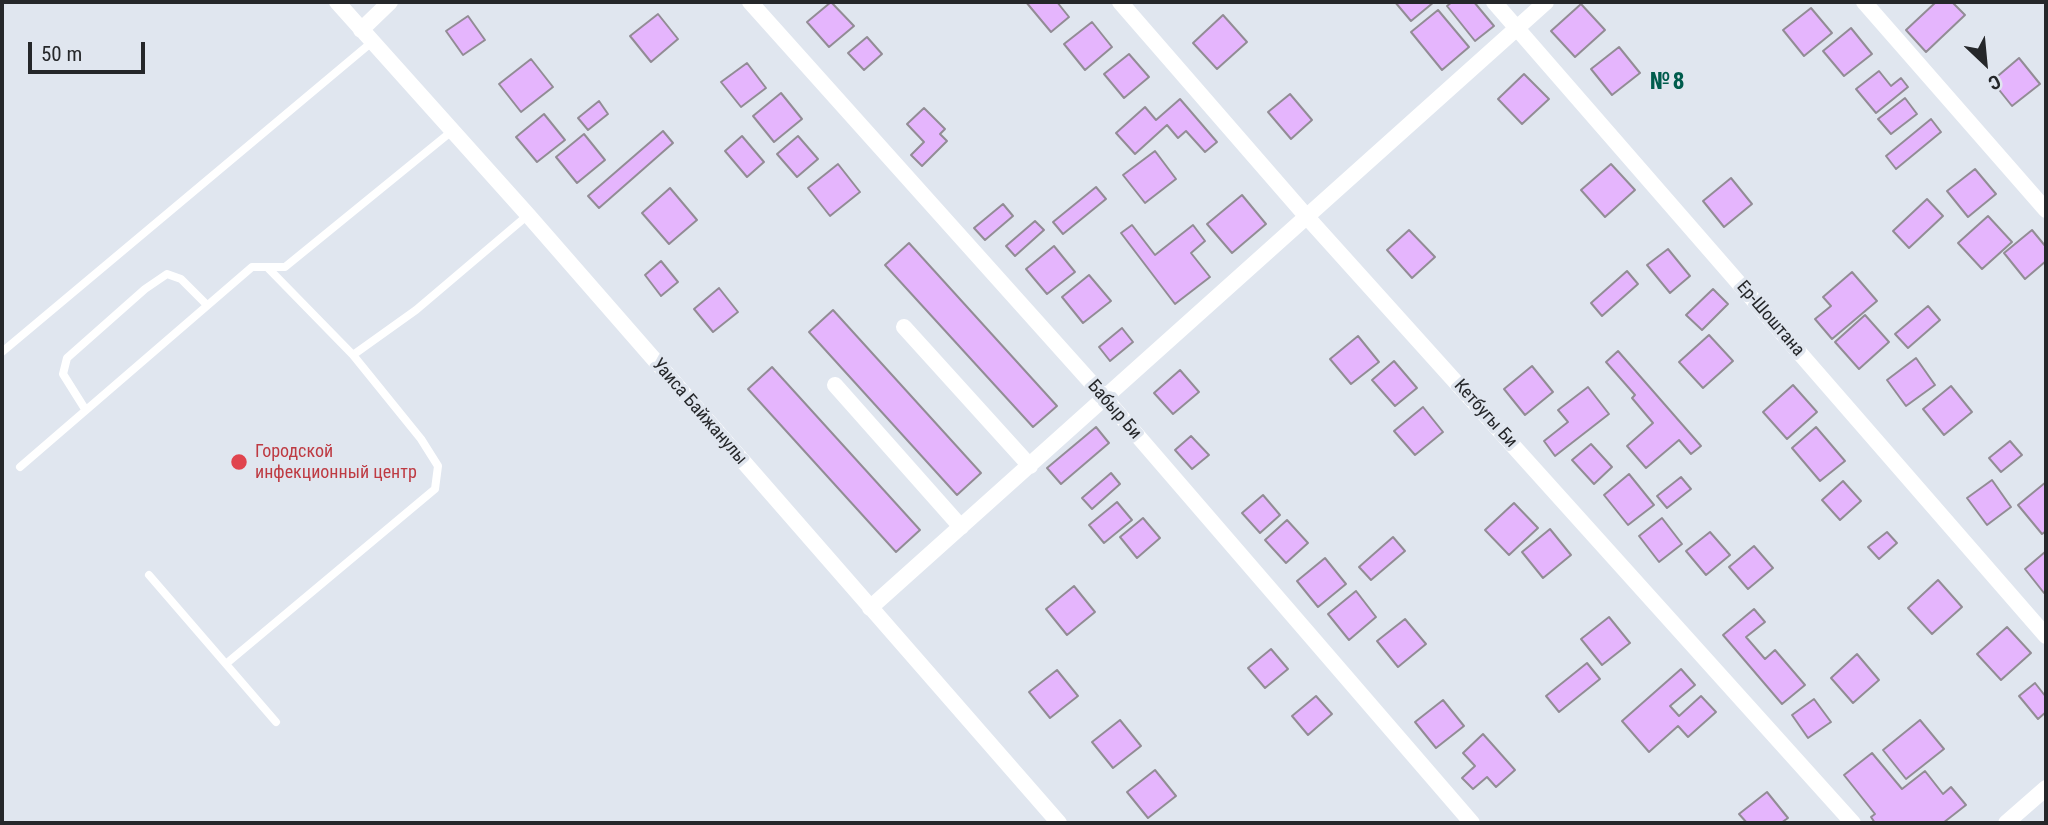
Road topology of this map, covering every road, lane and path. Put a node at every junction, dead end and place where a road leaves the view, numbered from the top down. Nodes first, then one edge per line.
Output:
1 (337, 2) edge
2 (390, 2) edge
3 (750, 2) edge
4 (1120, 2) edge
5 (1494, 2) edge
6 (1546, 2) edge
7 (1864, 2) edge
8 (1517, 28) junction
9 (366, 36) junction
10 (452, 131) junction
11 (2046, 210) edge
12 (528, 215) junction
13 (1307, 216) junction
14 (268, 268) junction
15 (206, 304) junction
16 (904, 327) dead end
17 (2, 352) edge
18 (353, 355) junction
19 (835, 385) dead end
20 (1105, 398) junction
21 (85, 409) junction
22 (1030, 466) junction
23 (20, 467) dead end
24 (961, 527) junction
25 (149, 575) dead end
26 (870, 608) junction
27 (2046, 636) edge
28 (227, 663) junction
29 (276, 722) dead end
30 (2046, 788) edge
31 (1059, 823) edge
32 (1472, 823) edge
33 (1853, 823) edge
34 (2007, 823) edge

1 - 9 street, Уаиса Байжанулы
2 - 9 street
3 - 20 street, Бабыр Би
4 - 13 street, Кетбугы Би
5 - 8 street, Ер-Шоштана
6 - 8 street
7 - 11 street
8 - 13 street
8 - 27 street, Ер-Шоштана
9 - 10 street, Уаиса Байжанулы
9 - 17 lane
10 - 12 street, Уаиса Байжанулы
10 - 14 lane
12 - 18 lane
12 - 26 street, Уаиса Байжанулы
13 - 20 street
13 - 33 street, Кетбугы Би
14 - 15 lane
14 - 18 lane
15 - 21 lane
15 - 21 lane
16 - 22 street
18 - 28 lane
19 - 24 street
20 - 22 street
20 - 32 street, Бабыр Би
21 - 23 lane
22 - 24 street
24 - 26 street
25 - 28 lane
26 - 31 street, Уаиса Байжанулы
28 - 29 lane
30 - 34 street

